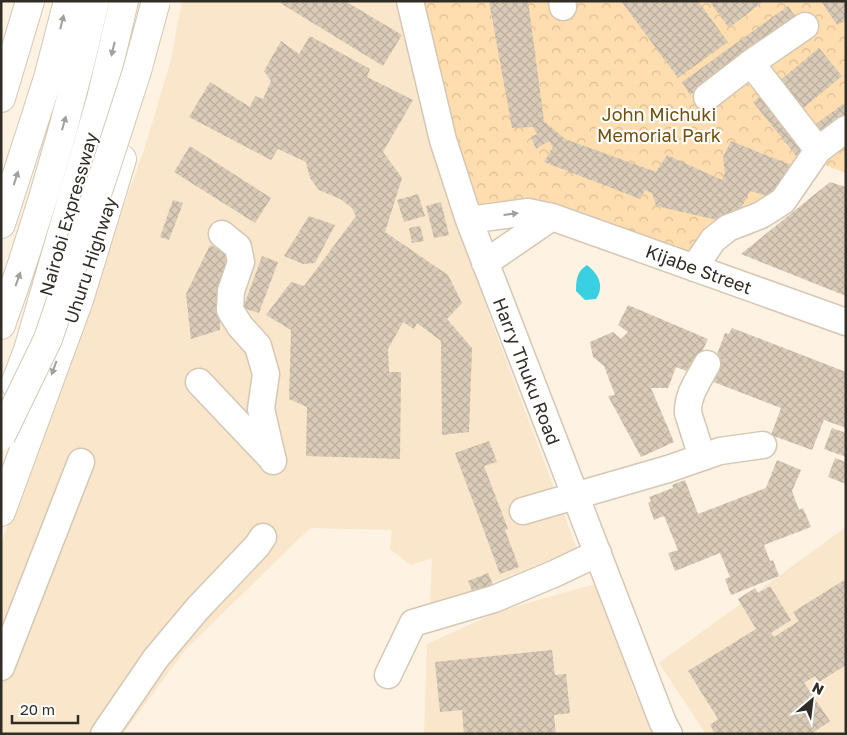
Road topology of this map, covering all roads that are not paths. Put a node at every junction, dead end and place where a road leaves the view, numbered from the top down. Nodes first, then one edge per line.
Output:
1 (30, 1) edge
2 (68, 1) edge
3 (95, 1) edge
4 (124, 1) edge
5 (156, 1) edge
6 (410, 1) edge
7 (805, 26) dead end
8 (751, 63) junction
9 (707, 97) dead end
10 (1, 98) edge
11 (846, 129) edge
12 (818, 150) junction
13 (552, 217) junction
14 (469, 220) junction
15 (1, 224) edge
16 (222, 234) dead end
17 (485, 263) junction
18 (694, 268) junction
19 (846, 322) edge
20 (1, 325) edge
21 (707, 364) dead end
22 (199, 382) dead end
23 (1, 423) edge
24 (1, 436) edge
25 (763, 445) dead end
26 (702, 457) junction
27 (81, 462) dead end
28 (575, 495) junction
29 (523, 511) dead end
30 (1, 512) edge
31 (263, 537) dead end
32 (598, 553) junction
33 (1, 667) edge
34 (388, 674) dead end
35 (104, 734) edge
36 (668, 734) edge

1 - 10 highway
15 -> 2 highway
20 -> 3 highway, Nairobi Expressway
4 -> 23 highway, Nairobi Expressway
5 - 24 highway, bridge
5 -> 30 highway, Uhuru Highway
6 - 14 street, Harry Thuku Road
7 - 8 street
8 - 9 street
8 - 12 street
11 - 12 street
12 - 18 street
14 -> 13 street, Kijabe Street
13 - 17 street
13 - 18 street, Kijabe Street
14 - 17 street, Harry Thuku Road
16 - 22 street
17 - 28 street, Harry Thuku Road
18 - 19 street, Kijabe Street
21 - 26 street
25 - 26 street
26 - 28 street
27 - 33 street
28 - 29 street
28 - 32 street, Harry Thuku Road
31 - 35 street
32 - 34 street
32 - 36 street, Harry Thuku Road

